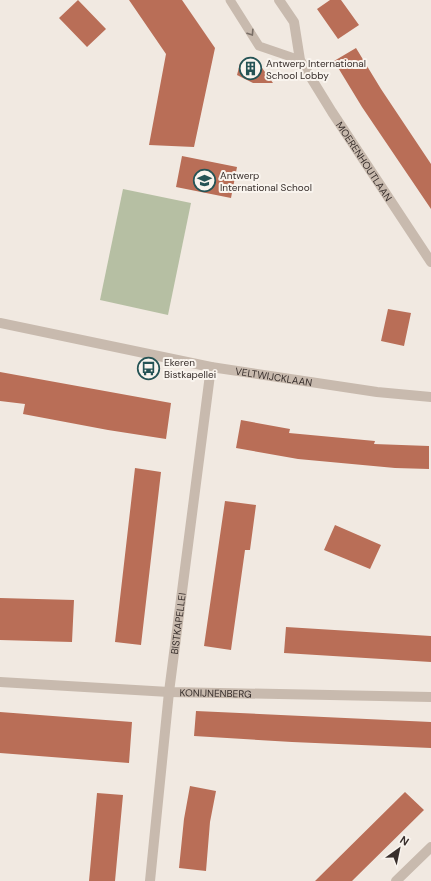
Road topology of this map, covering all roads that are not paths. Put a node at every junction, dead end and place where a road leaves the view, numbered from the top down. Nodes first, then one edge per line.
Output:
1 (230, 0) edge
2 (279, 0) edge
3 (300, 60) junction
4 (431, 262) edge
5 (0, 323) edge
6 (211, 367) junction
7 (431, 397) edge
8 (0, 682) edge
9 (169, 692) junction
10 (431, 697) edge
11 (431, 847) edge
12 (150, 881) edge
13 (396, 881) edge

1 -> 3 lane
2 - 3 street, MOERENHOUTLAAN
3 - 4 street, MOERENHOUTLAAN
5 - 6 street, VELTWIJCKLAAN
6 - 7 street, VELTWIJCKLAAN
6 - 9 street, BISTKAPELLEI
8 - 9 street, KONIJNENBERG
9 - 10 street, KONIJNENBERG
9 - 12 street, BISTKAPELLEI
11 - 13 street

